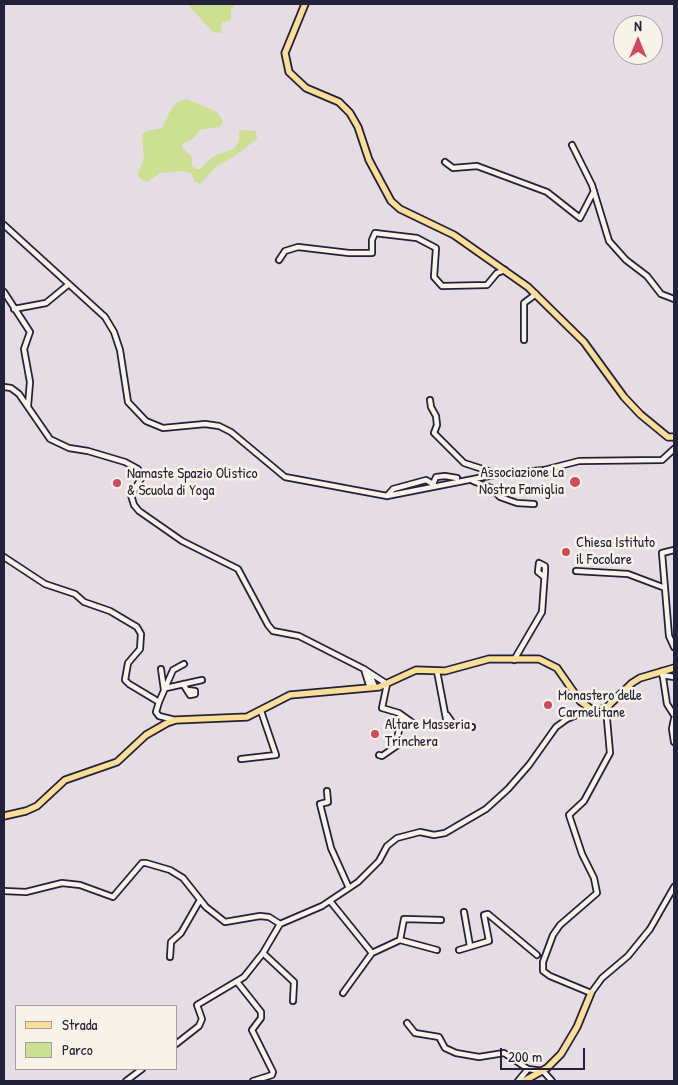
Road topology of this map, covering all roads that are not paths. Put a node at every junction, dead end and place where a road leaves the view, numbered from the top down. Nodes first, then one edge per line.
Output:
1 (304, 4) edge
2 (572, 145) dead end
3 (445, 162) dead end
4 (594, 191) junction
5 (4, 225) edge
6 (279, 260) dead end
7 (506, 270) junction
8 (69, 284) junction
9 (4, 292) edge
10 (536, 294) junction
11 (674, 299) edge
12 (14, 309) junction
13 (524, 340) dead end
14 (4, 387) edge
15 (430, 400) dead end
16 (28, 406) junction
17 (674, 442) edge
18 (499, 474) junction
19 (457, 478) dead end
20 (472, 480) junction
21 (388, 496) junction
22 (534, 504) dead end
23 (674, 550) edge
24 (4, 557) edge
25 (576, 572) dead end
26 (543, 576) dead end
27 (666, 588) junction
28 (674, 647) edge
29 (514, 660) junction
30 (184, 664) dead end
31 (674, 668) edge
32 (161, 669) dead end
33 (364, 669) junction
34 (437, 671) junction
35 (369, 673) junction
36 (662, 673) junction
37 (674, 677) edge
38 (202, 680) dead end
39 (367, 681) junction
40 (183, 684) junction
41 (387, 684) junction
42 (372, 688) junction
43 (360, 689) junction
44 (165, 690) junction
45 (187, 690) dead end
46 (159, 702) junction
47 (606, 708) junction
48 (591, 709) junction
49 (261, 711) junction
50 (446, 714) junction
51 (403, 717) junction
52 (674, 717) edge
53 (176, 720) junction
54 (413, 723) dead end
55 (447, 724) dead end
56 (472, 727) dead end
57 (674, 742) edge
58 (379, 755) dead end
59 (241, 759) dead end
60 (327, 791) dead end
61 (4, 816) edge
62 (674, 887) edge
63 (349, 888) junction
64 (4, 891) edge
65 (200, 900) junction
66 (330, 901) junction
67 (464, 912) dead end
68 (441, 920) dead end
69 (494, 920) junction
70 (280, 924) junction
71 (486, 924) junction
72 (400, 940) junction
73 (470, 946) junction
74 (437, 950) dead end
75 (459, 950) dead end
76 (263, 953) junction
77 (372, 953) junction
78 (537, 955) dead end
79 (170, 956) dead end
80 (238, 983) junction
81 (342, 993) dead end
82 (591, 993) junction
83 (293, 1001) dead end
84 (407, 1023) dead end
85 (178, 1042) edge
86 (528, 1069) junction
87 (141, 1070) edge
88 (543, 1071) junction
89 (126, 1081) edge
90 (253, 1081) edge
91 (518, 1081) edge
92 (524, 1081) edge
93 (552, 1081) edge

1 - 7 main road
2 - 4 street
3 - 4 street
4 - 11 street
5 - 8 street
6 - 7 street
7 - 10 main road
8 - 12 street
8 - 21 street
9 - 12 street
10 - 13 street
10 - 17 main road
12 - 16 street
14 - 16 street
15 - 18 street
16 - 33 street
17 - 18 street
18 - 20 street
19 - 21 street
20 - 21 street
20 - 22 street
23 - 27 street
24 - 46 street
25 - 27 street
26 - 29 street
27 - 28 street
29 - 34 main road
29 - 48 main road
30 - 44 street
31 - 36 main road
32 - 44 street
33 - 35 street
33 - 39 street
34 - 41 main road
34 - 50 street
35 - 41 street
35 - 42 street
36 - 37 street
36 - 47 main road
36 - 52 street
38 - 40 street
39 - 42 street
39 - 43 street
40 - 44 street
40 - 45 street
41 - 42 main road
41 - 51 street
42 - 43 main road
43 - 49 main road
44 - 46 street
46 - 53 street
47 - 48 main road
47 - 82 street
48 - 63 street
49 - 53 main road
49 - 59 street
50 - 55 street
50 - 56 street
51 - 54 street
51 - 58 street
52 - 57 street
53 - 61 main road
60 - 63 street
62 - 82 street
63 - 66 street
64 - 65 street
65 - 70 street
65 - 79 street
66 - 70 street
66 - 77 street
67 - 73 street
68 - 72 street
69 - 71 street
69 - 71 street
69 - 78 street
70 - 76 street
71 - 73 street
72 - 74 street
72 - 77 street
73 - 75 street
76 - 80 street
76 - 83 street
77 - 81 street
80 - 85 street
80 - 90 street
82 - 88 main road
84 - 86 street
86 - 88 street
86 - 91 street
87 - 89 street
88 - 92 main road
88 - 93 street

